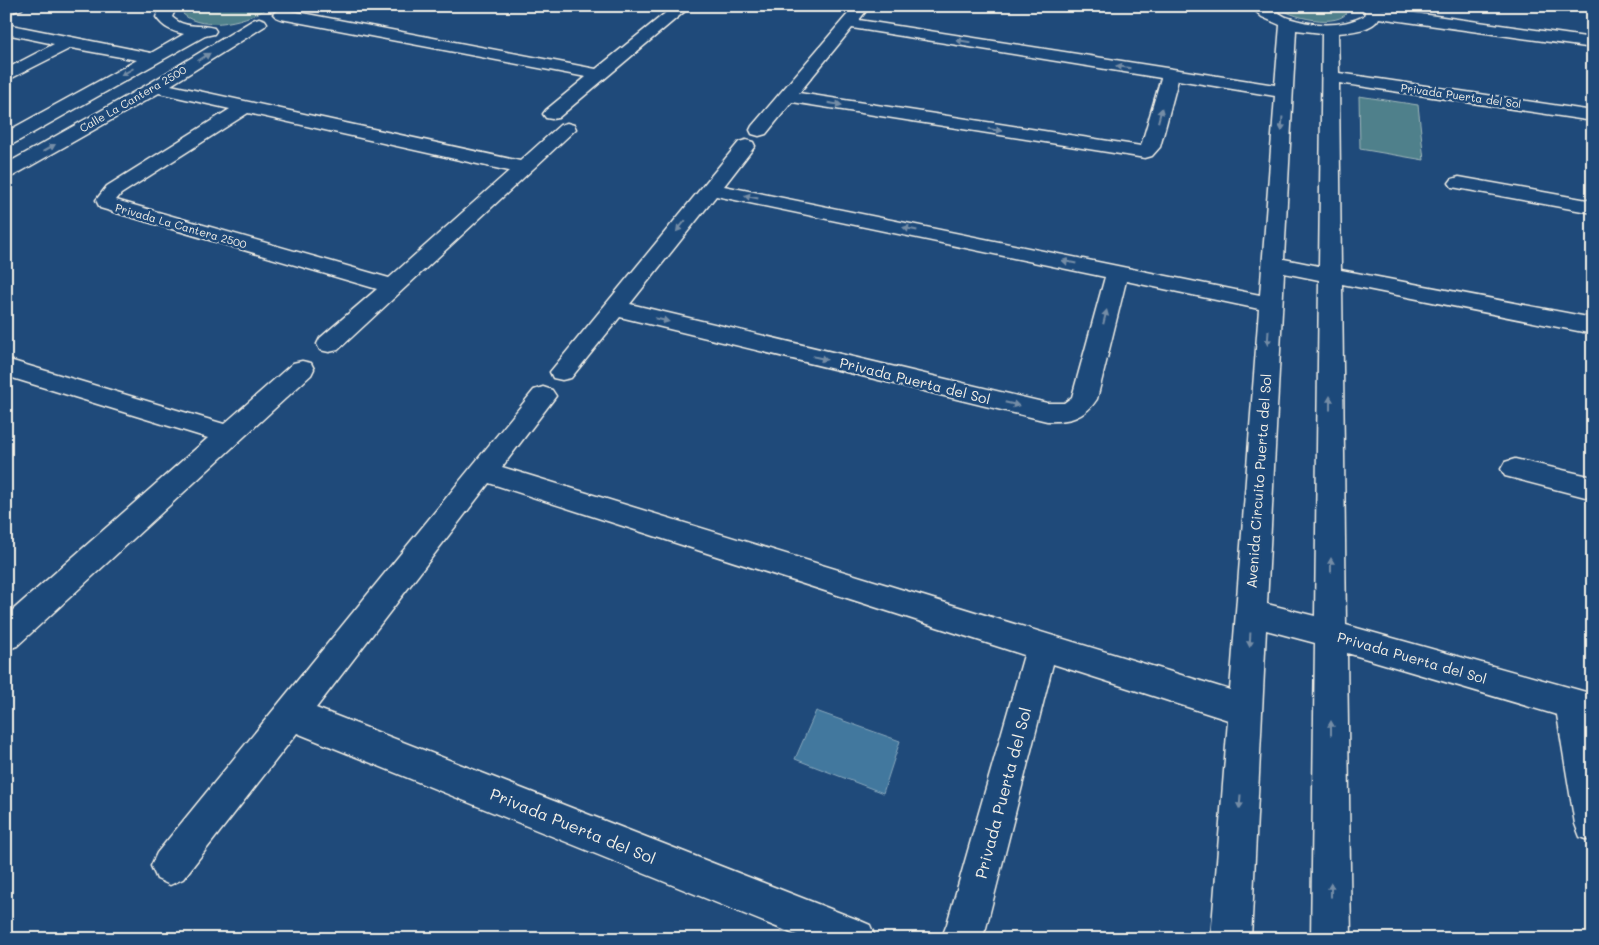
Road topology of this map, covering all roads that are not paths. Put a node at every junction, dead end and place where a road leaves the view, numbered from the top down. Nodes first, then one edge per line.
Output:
1 (17, 6) edge
2 (169, 6) edge
3 (659, 6) edge
4 (1180, 6) edge
5 (1187, 6) edge
6 (1257, 6) edge
7 (682, 8) edge
8 (6, 9) edge
9 (1371, 9) edge
10 (286, 10) edge
11 (1288, 22) junction
12 (259, 23) junction
13 (6, 29) edge
14 (1330, 29) junction
15 (200, 32) junction
16 (69, 43) junction
17 (1593, 43) edge
18 (152, 58) junction
19 (1171, 74) junction
20 (600, 75) junction
21 (6, 76) edge
22 (1330, 77) junction
23 (156, 87) junction
24 (1284, 92) junction
25 (787, 96) junction
26 (245, 107) junction
27 (1593, 116) edge
28 (759, 130) dead end
29 (6, 140) edge
30 (746, 146) dead end
31 (523, 168) junction
32 (6, 172) edge
33 (1459, 183) dead end
34 (712, 189) junction
35 (1593, 207) edge
36 (1273, 264) junction
37 (1117, 272) junction
38 (1330, 275) junction
39 (393, 286) junction
40 (1270, 304) junction
41 (615, 308) junction
42 (1593, 326) edge
43 (329, 344) dead end
44 (6, 367) edge
45 (302, 368) dead end
46 (229, 435) junction
47 (1515, 468) dead end
48 (483, 471) junction
49 (1593, 488) edge
50 (1251, 613) junction
51 (1331, 634) junction
52 (6, 636) edge
53 (1042, 646) junction
54 (1582, 707) edge
55 (1246, 710) junction
56 (290, 714) junction
57 (1593, 824) edge
58 (170, 866) dead end
59 (856, 939) edge
60 (961, 939) edge
61 (1231, 939) edge
62 (1331, 939) edge

1 - 8 street
2 - 15 street
3 - 7 street
4 - 5 street
6 - 11 street
7 - 20 street
9 - 14 street
9 - 17 street
10 - 12 street
10 - 20 street
11 - 14 street
11 - 24 street, Avenida Circuito Puerta del Sol
12 - 15 street
23 -> 12 street, Calle La Cantera 2500
13 - 16 street
14 - 22 street
15 - 18 street, Calle La Cantera 2500
16 - 18 street
16 - 21 street
18 -> 29 street, Calle La Cantera 2500
19 - 24 street
19 -> 25 street
25 -> 19 street
20 - 31 street
22 - 27 street, Privada Puerta del Sol
22 - 38 street
23 - 26 street
32 -> 23 street, Calle La Cantera 2500
24 -> 36 street, Avenida Circuito Puerta del Sol
25 - 28 street
26 - 31 street
26 - 39 street, Privada La Cantera 2500
30 - 34 street
31 - 39 street
33 - 35 street
37 -> 34 street
34 -> 41 street
36 - 38 street
36 - 40 street, Avenida Circuito Puerta del Sol
37 - 40 street
41 -> 37 street, Privada Puerta del Sol
38 - 42 street
51 -> 38 street
39 - 43 street
40 -> 50 street, Avenida Circuito Puerta del Sol
41 - 48 street
44 - 46 street
45 - 46 street
46 - 52 street
47 - 49 street
48 - 53 street
48 - 56 street
50 - 51 street, Privada Puerta del Sol
50 -> 55 street, Avenida Circuito Puerta del Sol
51 - 54 street, Privada Puerta del Sol
62 -> 51 street
53 - 55 street
53 - 60 street, Privada Puerta del Sol
54 - 57 street, Privada Puerta del Sol
55 -> 61 street, Avenida Circuito Puerta del Sol
56 - 58 street
56 - 59 street, Privada Puerta del Sol

